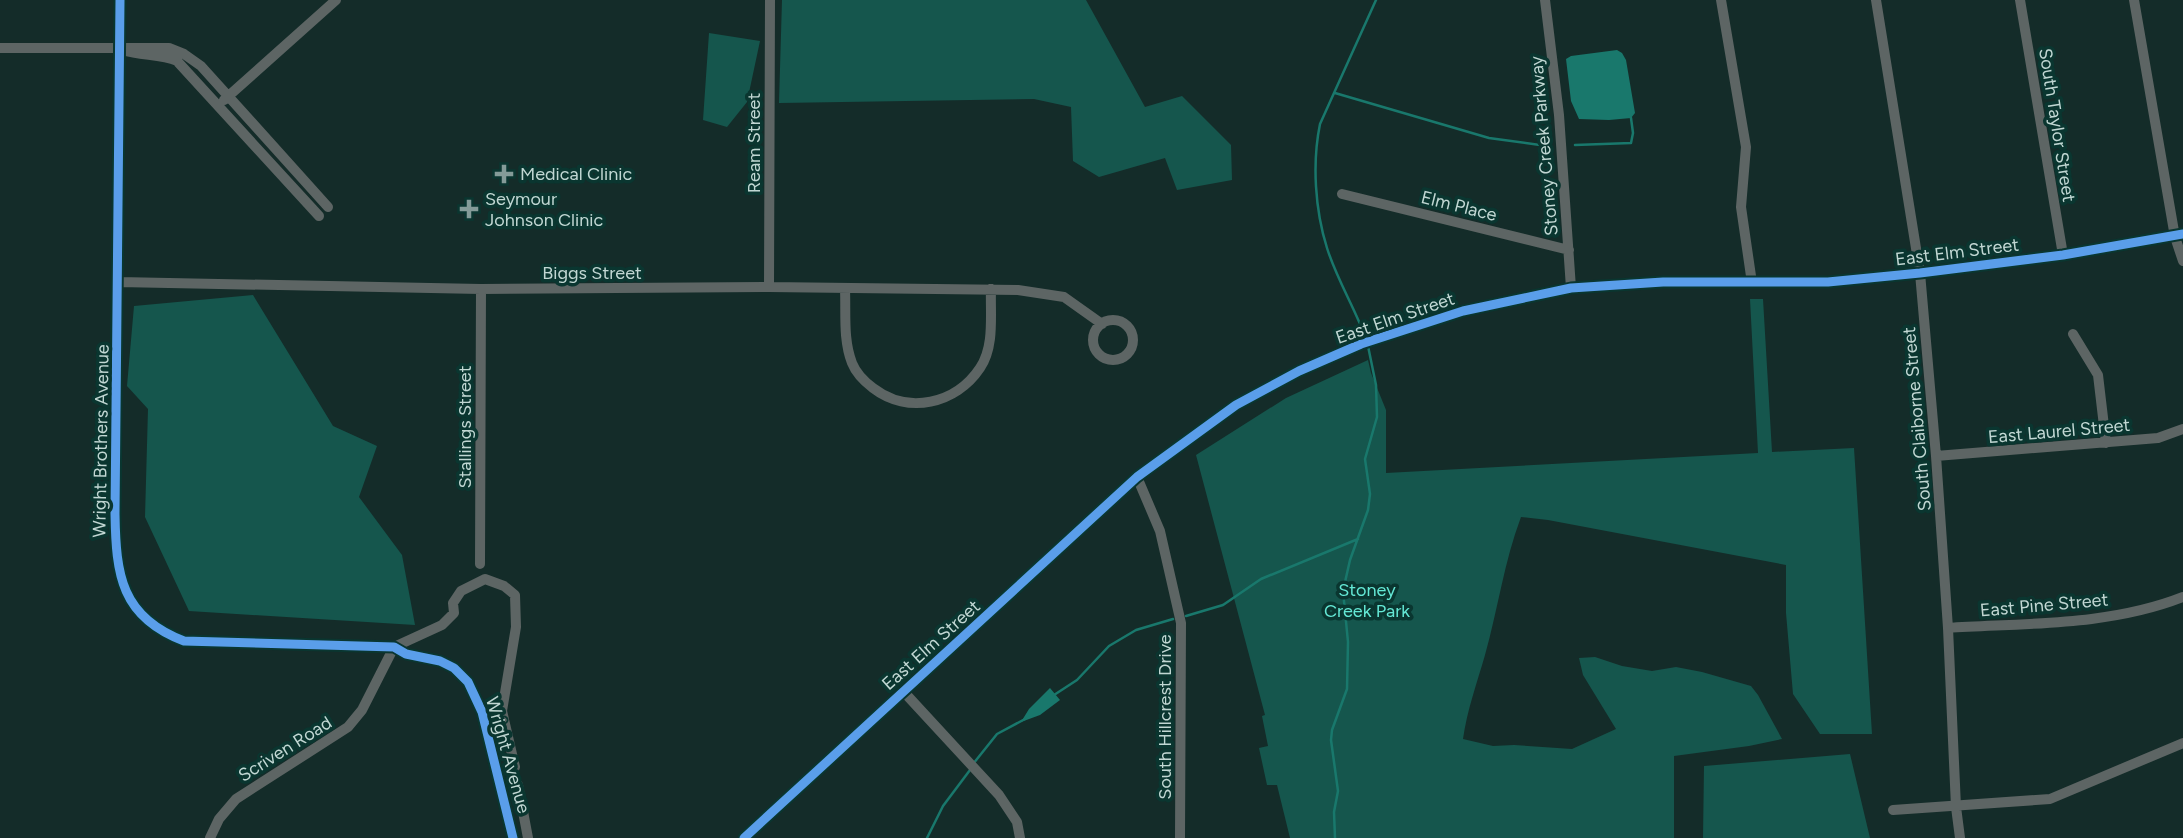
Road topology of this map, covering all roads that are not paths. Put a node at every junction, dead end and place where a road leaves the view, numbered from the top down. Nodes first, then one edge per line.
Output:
1 (120, 0) edge
2 (336, 0) edge
3 (770, 0) edge
4 (1545, 0) edge
5 (1721, 0) edge
6 (1876, 0) edge
7 (2020, 0) edge
8 (2134, 0) edge
9 (0, 48) edge
10 (119, 49) junction
11 (228, 96) junction
12 (218, 105) junction
13 (1342, 194) dead end
14 (328, 207) dead end
15 (318, 216) dead end
16 (2179, 236) edge
17 (1569, 250) junction
18 (2063, 255) junction
19 (2183, 261) edge
20 (1920, 273) junction
21 (119, 282) junction
22 (1752, 283) junction
23 (769, 287) junction
24 (1571, 288) junction
25 (481, 289) junction
26 (845, 289) junction
27 (991, 289) junction
28 (1102, 324) junction
29 (2073, 334) dead end
30 (2183, 429) edge
31 (2106, 443) junction
32 (1936, 456) junction
33 (1137, 477) junction
34 (480, 564) dead end
35 (2183, 597) edge
36 (1948, 628) junction
37 (394, 647) junction
38 (903, 691) junction
39 (2183, 743) edge
40 (515, 767) dead end
41 (519, 785) dead end
42 (1956, 807) junction
43 (1893, 810) dead end
44 (210, 838) edge
45 (513, 838) edge
46 (528, 838) edge
47 (744, 838) edge
48 (1020, 838) edge
49 (1180, 838) edge
50 (1961, 838) edge

1 - 10 street, Wright Brothers Avenue
2 - 11 street
3 - 23 street, Ream Street
4 - 17 street, Stoney Creek Parkway
5 - 22 street
6 - 20 street, South Claiborne Street
7 - 18 street, South Taylor Street
8 - 16 street
9 - 10 street
10 - 11 street
10 - 12 street
10 - 21 street, Wright Brothers Avenue
11 - 12 street
11 - 14 street
12 - 15 street
13 - 17 street, Elm Place
16 - 18 street, East Elm Street
16 - 19 street
17 - 24 street, Stoney Creek Parkway
18 - 20 street, East Elm Street
20 - 22 street, East Elm Street
20 - 32 street, South Claiborne Street
21 - 25 street, Biggs Street
21 - 37 street, Wright Brothers Avenue
22 - 24 street, East Elm Street
23 - 25 street, Biggs Street
23 - 26 street, Biggs Street
24 - 33 street, East Elm Street
25 - 34 street, Stallings Street
26 - 27 street, Biggs Street
26 - 27 street
27 - 28 street, Biggs Street
28 - 28 street
29 - 31 street
30 - 31 street, East Laurel Street
31 - 32 street, East Laurel Street
32 - 36 street, South Claiborne Street
33 - 38 street, East Elm Street
33 - 49 street, South Hillcrest Drive
35 - 36 street, East Pine Street
36 - 42 street, South Claiborne Street
37 - 40 street, Wright Avenue
37 - 44 street, Scriven Road
37 - 45 street, Wright Avenue
38 - 47 street, East Elm Street
38 - 48 street
39 - 42 street
41 - 46 street, Wright Avenue
42 - 43 street
42 - 50 street, South Claiborne Street

